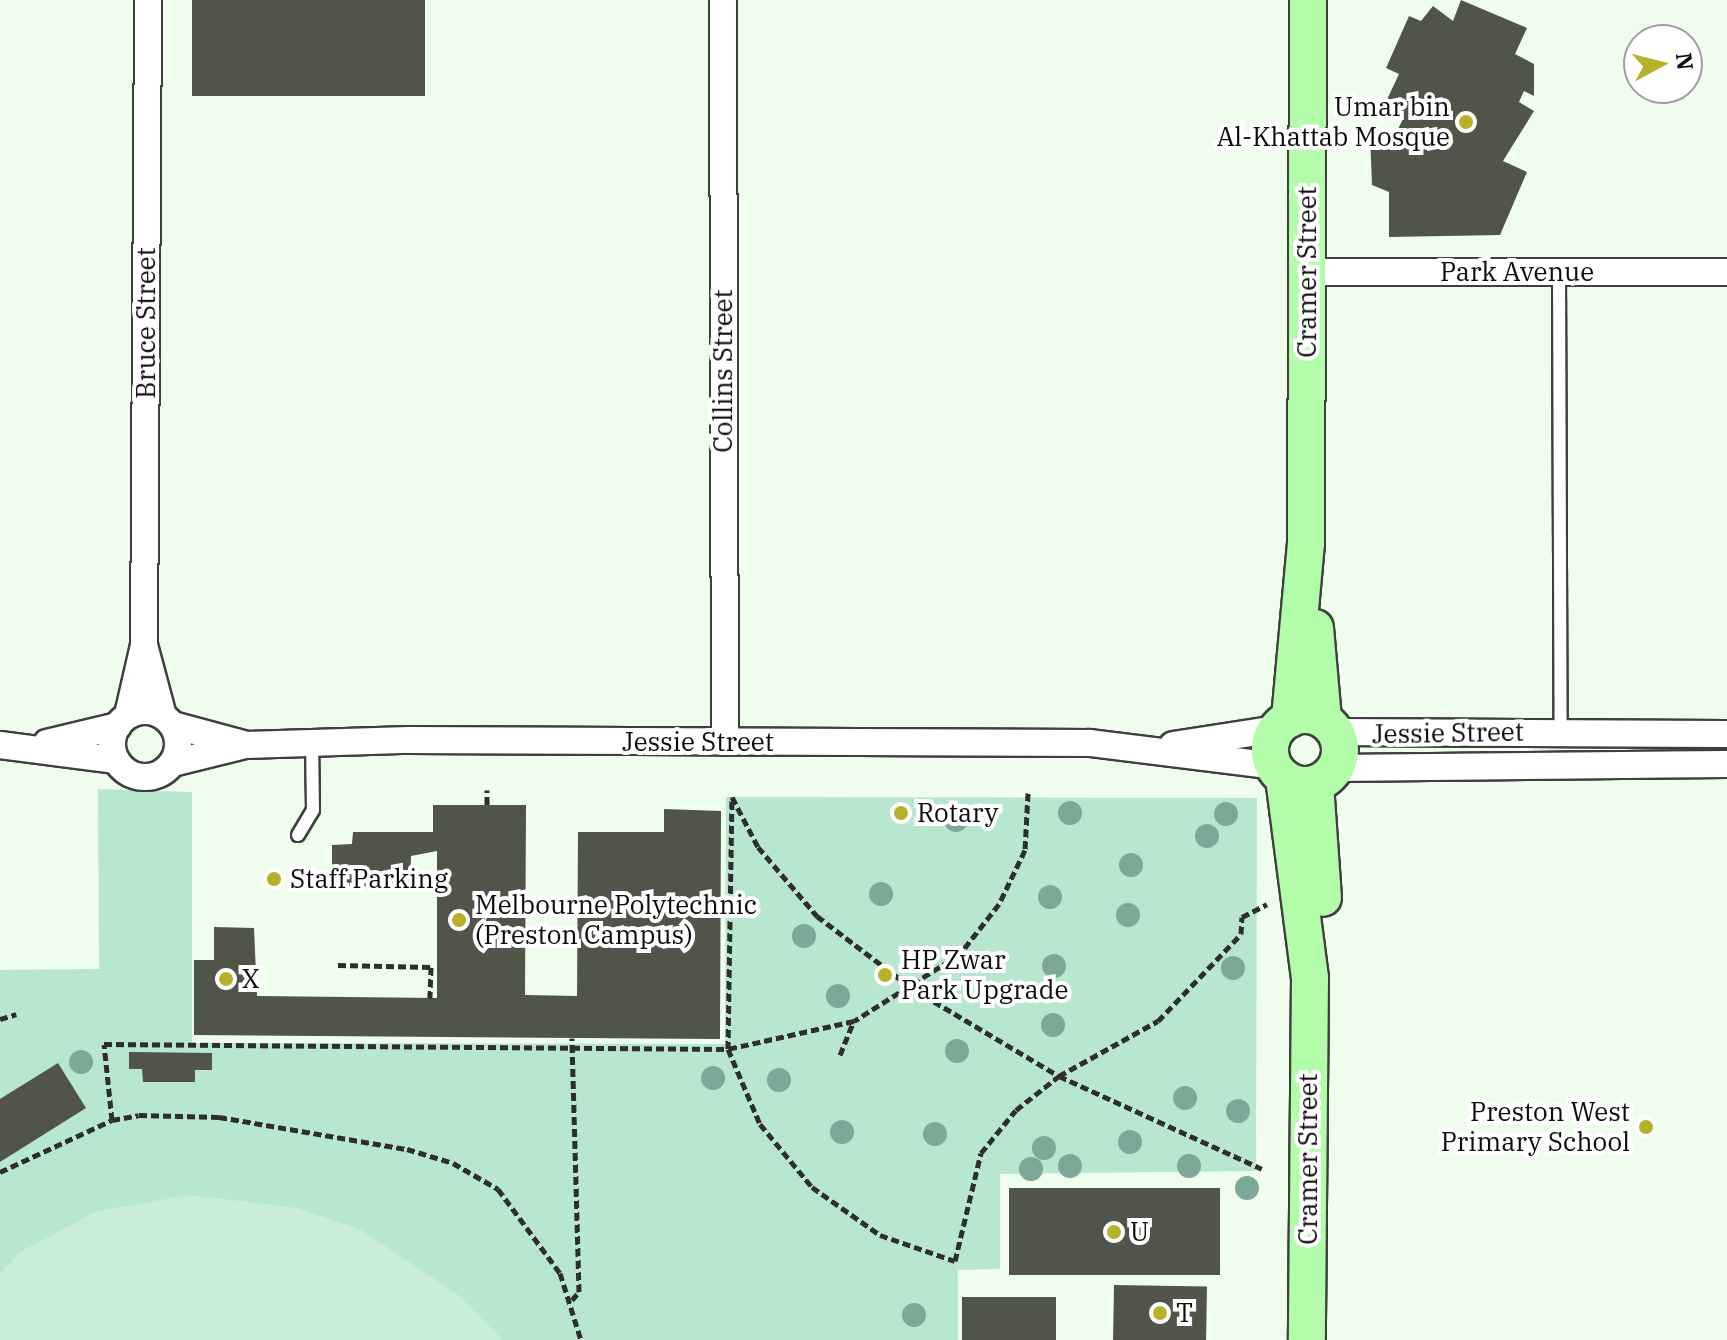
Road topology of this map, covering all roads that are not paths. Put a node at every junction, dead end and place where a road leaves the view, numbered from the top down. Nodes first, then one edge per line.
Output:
1 (148, 0) edge
2 (723, 0) edge
3 (1308, 0) edge
4 (1307, 272) junction
5 (1559, 272) junction
6 (1727, 272) edge
7 (144, 645) junction
8 (123, 721) junction
9 (168, 721) junction
10 (1306, 725) junction
11 (1561, 732) junction
12 (1727, 734) edge
13 (312, 742) junction
14 (725, 742) junction
15 (0, 745) edge
16 (246, 745) junction
17 (35, 746) junction
18 (1150, 748) junction
19 (116, 760) junction
20 (173, 763) junction
21 (1561, 763) junction
22 (1727, 764) edge
23 (1302, 774) junction
24 (298, 835) dead end
25 (1307, 1340) edge

1 - 7 street, Bruce Street
2 - 14 street, Collins Street
3 - 4 street, Cramer Street
4 - 5 street, Park Avenue
4 - 10 street, Cramer Street
5 - 6 street, Park Avenue
5 - 11 lane
7 - 8 street, Bruce Street
7 - 9 street, Bruce Street
8 - 9 street
8 - 17 street
8 - 19 street
9 - 16 street, Jessie Street
9 - 20 street
10 - 11 street, Jessie Street
10 - 18 street, Jessie Street
10 - 23 street
10 - 23 street
11 - 12 street, Jessie Street
11 - 21 street, Jessie Street
13 - 14 street, Jessie Street
13 - 16 street, Jessie Street
13 - 24 lane
14 - 18 street, Jessie Street
15 - 17 street
16 - 20 street, Jessie Street
17 - 19 street
18 - 23 street, Jessie Street
19 - 20 street
21 - 22 street, Jessie Street
21 - 23 street, Jessie Street
23 - 25 street, Cramer Street

